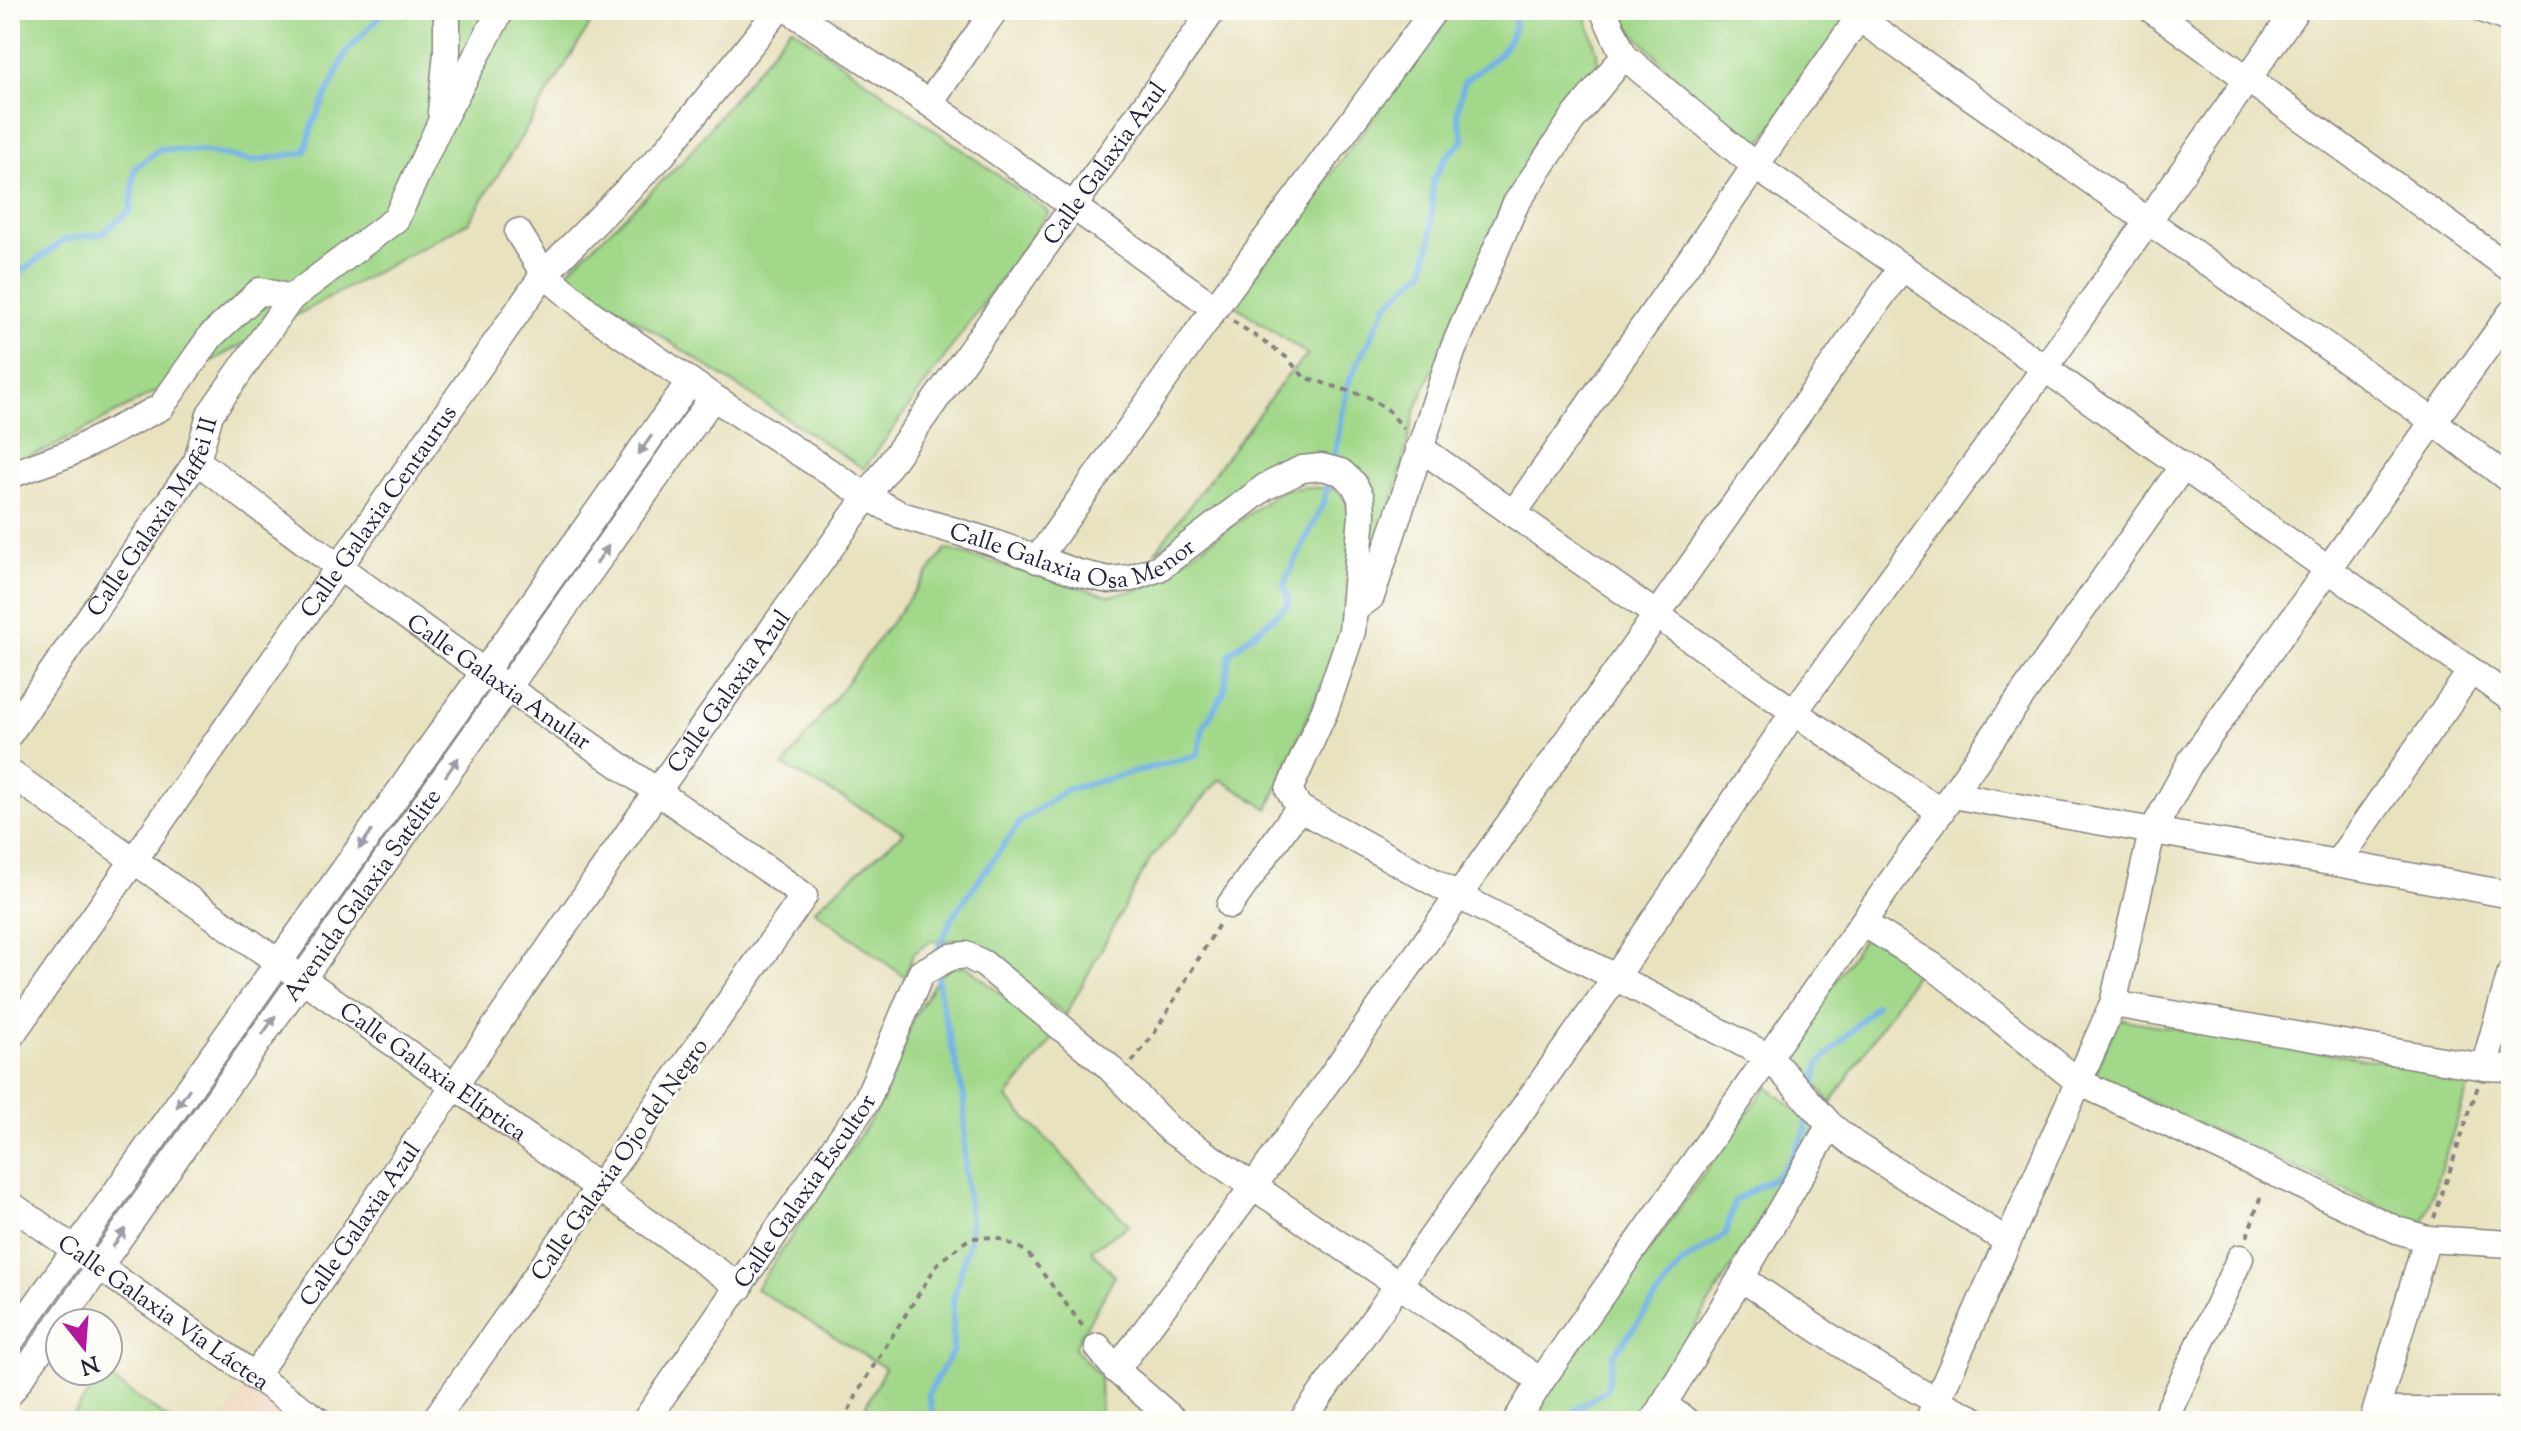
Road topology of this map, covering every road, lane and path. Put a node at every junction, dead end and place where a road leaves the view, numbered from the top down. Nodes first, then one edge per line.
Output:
1 (447, 10) edge
2 (501, 10) edge
3 (778, 10) edge
4 (789, 10) edge
5 (995, 10) edge
6 (1213, 10) edge
7 (1603, 10) edge
8 (2152, 10) edge
9 (2296, 10) edge
10 (2485, 10) edge
11 (1422, 14) edge
12 (1861, 14) edge
13 (2511, 20) edge
14 (1624, 56) junction
15 (2249, 80) junction
16 (929, 103) junction
17 (440, 124) junction
18 (1755, 166) junction
19 (1073, 206) junction
20 (2148, 222) junction
21 (518, 232) dead end
22 (1902, 267) junction
23 (2511, 269) edge
24 (544, 274) junction
25 (291, 298) junction
26 (1215, 308) junction
27 (2511, 313) edge
28 (2045, 368) junction
29 (690, 381) junction
30 (713, 397) junction
31 (2433, 421) junction
32 (1419, 447) junction
33 (197, 461) junction
34 (2183, 466) junction
35 (10, 475) edge
36 (2511, 481) edge
37 (868, 497) junction
38 (1513, 514) junction
39 (1037, 560) junction
40 (339, 568) junction
41 (2329, 570) junction
42 (1355, 609) junction
43 (1656, 615) junction
44 (2471, 671) junction
45 (485, 672) junction
46 (508, 688) junction
47 (2511, 699) edge
48 (1794, 712) junction
49 (10, 733) edge
50 (10, 773) edge
51 (658, 790) junction
52 (1947, 803) junction
53 (1299, 808) junction
54 (2152, 832) junction
55 (135, 860) junction
56 (2338, 862) junction
57 (1457, 895) junction
58 (2511, 895) edge
59 (804, 896) joint
60 (1230, 905) joint
61 (1863, 923) junction
62 (280, 962) junction
63 (2511, 972) edge
64 (1616, 977) junction
65 (303, 978) junction
66 (2113, 1004) junction
67 (10, 1037) edge
68 (1769, 1057) junction
69 (2484, 1067) junction
70 (2511, 1068) edge
71 (1120, 1077) junction
72 (2079, 1082) junction
73 (455, 1086) junction
74 (1830, 1125) junction
75 (2269, 1171) junction
76 (600, 1186) junction
77 (1253, 1187) junction
78 (10, 1204) edge
79 (2427, 1239) junction
80 (2007, 1241) junction
81 (2511, 1244) edge
82 (75, 1250) junction
83 (2240, 1258) joint
84 (99, 1267) junction
85 (1741, 1278) junction
86 (1399, 1286) junction
87 (740, 1287) junction
88 (10, 1342) edge
89 (1098, 1347) joint
90 (1116, 1370) junction
91 (254, 1377) junction
92 (1541, 1381) junction
93 (10, 1393) edge
94 (2511, 1411) edge
95 (1932, 1412) edge
96 (1658, 1413) edge
97 (2375, 1416) edge
98 (319, 1421) edge
99 (434, 1421) edge
100 (645, 1421) edge
101 (843, 1421) edge
102 (1175, 1421) edge
103 (1302, 1421) edge
104 (1516, 1421) edge
105 (1686, 1421) edge
106 (1977, 1421) edge
107 (2164, 1421) edge

1 - 17 street
2 - 17 street, Calle Galaxia Maffei II
3 - 24 street, Calle Galaxia Centaurus
4 - 16 street
5 - 16 street
6 - 19 street, Calle Galaxia Azul
7 - 14 street
8 - 15 street
9 - 15 street
10 - 13 street
11 - 26 street
12 - 18 street
12 - 20 street
14 - 18 street
14 - 32 street
15 - 20 street
15 - 23 street
16 - 19 street
17 - 25 street, Calle Galaxia Maffei II
18 - 22 street
18 - 38 street
19 - 26 street
19 - 37 street, Calle Galaxia Azul
20 - 28 street
20 - 31 street
21 - 24 street, Calle Galaxia Osa Menor
22 - 28 street
22 - 43 street
24 - 29 street, Calle Galaxia Osa Menor
24 - 40 street, Calle Galaxia Centaurus
25 - 33 street, Calle Galaxia Maffei II
25 - 35 street
26 - 32 path
26 - 39 street
27 - 31 street
28 - 34 street
28 - 48 street
29 - 30 street, Calle Galaxia Osa Menor
29 -> 45 street, Avenida Galaxia Satélite
30 - 37 street, Calle Galaxia Osa Menor
46 -> 30 street, Avenida Galaxia Satélite
31 - 36 street
31 - 41 street
32 - 38 street
32 - 42 street
33 - 40 street, Calle Galaxia Anular
33 - 49 street, Calle Galaxia Maffei II
34 - 41 street
34 - 52 street
37 - 39 street, Calle Galaxia Osa Menor
37 - 51 street, Calle Galaxia Azul
38 - 43 street
39 - 42 street, Calle Galaxia Osa Menor
40 - 45 street, Calle Galaxia Anular
40 - 55 street, Calle Galaxia Centaurus
41 - 44 street
41 - 54 street
42 - 53 street, Calle Galaxia Osa Menor
43 - 48 street
43 - 57 street
44 - 47 street
44 - 56 street
45 - 46 street, Calle Galaxia Anular
45 -> 62 street, Avenida Galaxia Satélite
46 - 51 street, Calle Galaxia Anular
65 -> 46 street, Avenida Galaxia Satélite
48 - 52 street
48 - 64 street
50 - 55 street, Calle Galaxia Elíptica
51 - 59 street, Calle Galaxia Anular
51 - 73 street, Calle Galaxia Azul
52 - 54 street
52 - 61 street
53 - 57 street
53 - 60 street
54 - 56 street
54 - 66 street
55 - 62 street, Calle Galaxia Elíptica
55 - 67 street, Calle Galaxia Centaurus
56 - 58 street
57 - 64 street
57 - 77 street
59 - 76 street, Calle Galaxia Ojo del Negro
60 - 71 path
61 - 68 street
61 - 72 street
62 - 65 street, Calle Galaxia Elíptica
62 -> 82 street, Avenida Galaxia Satélite
63 - 69 street
64 - 68 street
64 - 86 street
65 - 73 street, Calle Galaxia Elíptica
84 -> 65 street, Avenida Galaxia Satélite
66 - 69 street
66 - 72 street
68 - 74 street
68 - 92 street
69 - 70 street
69 - 79 path
71 - 77 street
71 - 87 street, Calle Galaxia Escultor
72 - 75 street
72 - 80 street
73 - 76 street, Calle Galaxia Elíptica
73 - 91 street, Calle Galaxia Azul
74 - 80 street
74 - 85 street
75 - 79 street
75 - 83 path
76 - 87 street, Calle Galaxia Elíptica
76 - 99 street, Calle Galaxia Ojo del Negro
77 - 86 street
77 - 90 street
78 - 82 street, Calle Galaxia Vía Láctea
79 - 81 street
79 - 97 street
80 - 95 street
82 - 84 street, Calle Galaxia Vía Láctea
82 - 88 street, Avenida Galaxia Satélite
83 - 107 street
84 - 91 street, Calle Galaxia Vía Láctea
84 - 93 street, Avenida Galaxia Satélite
85 - 95 street
85 - 96 street
86 - 92 street
86 - 103 street
87 - 100 street, Calle Galaxia Escultor
89 - 90 street
89 - 101 path
90 - 102 street
91 - 98 street, Calle Galaxia Vía Láctea
92 - 104 street
94 - 97 street
95 - 106 street
96 - 105 street

